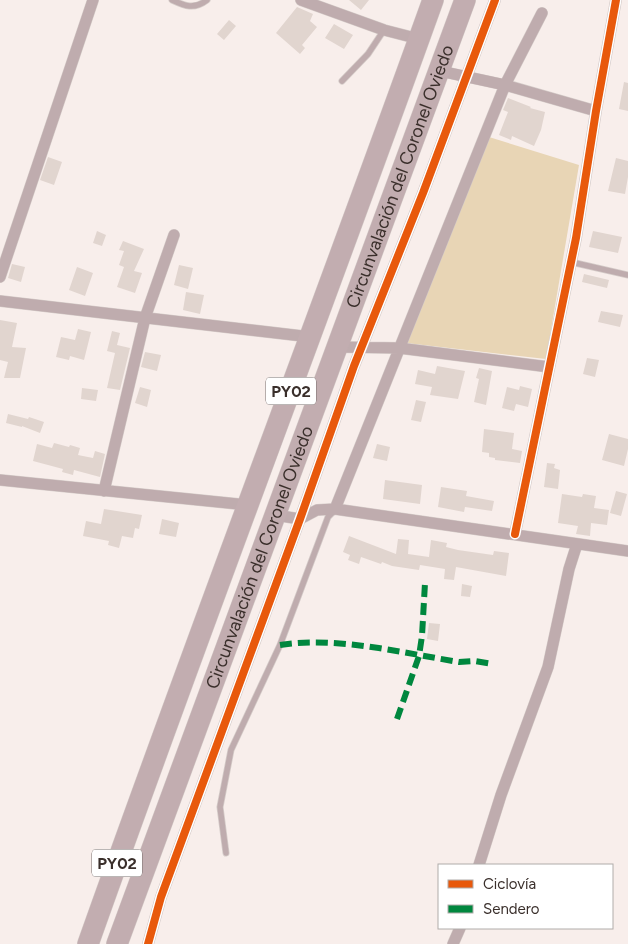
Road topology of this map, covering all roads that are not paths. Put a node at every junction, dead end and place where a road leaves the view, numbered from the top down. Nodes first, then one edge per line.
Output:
1 (93, 0) edge
2 (172, 0) edge
3 (207, 0) edge
4 (301, 0) edge
5 (433, 0) edge
6 (465, 0) edge
7 (495, 0) edge
8 (616, 0) edge
9 (542, 13) dead end
10 (384, 30) junction
11 (419, 39) junction
12 (440, 71) junction
13 (466, 76) junction
14 (342, 81) dead end
15 (505, 85) junction
16 (596, 111) junction
17 (174, 235) dead end
18 (571, 262) junction
19 (628, 275) edge
20 (0, 277) edge
21 (0, 301) edge
22 (145, 318) junction
23 (311, 337) junction
24 (337, 347) junction
25 (362, 348) junction
26 (400, 348) junction
27 (549, 367) junction
28 (0, 480) edge
29 (104, 491) junction
30 (248, 505) junction
31 (335, 509) junction
32 (275, 515) junction
33 (300, 519) junction
34 (515, 534) junction
35 (577, 544) junction
36 (628, 551) edge
37 (226, 853) dead end
38 (479, 864) edge
39 (460, 929) edge
40 (88, 944) edge
41 (117, 944) edge
42 (148, 944) edge
43 (453, 944) edge

1 - 20 street
2 - 3 lane
4 - 10 street
5 - 11 highway, Circunvalación del Coronel Oviedo / PY02
6 - 12 highway, Circunvalación del Coronel Oviedo / PY02
7 - 13 street
8 - 16 street
9 - 15 street
10 - 11 street
10 - 14 lane
11 - 23 highway, Circunvalación del Coronel Oviedo / PY02
12 - 13 street
12 - 24 highway, Circunvalación del Coronel Oviedo / PY02
13 - 15 street
13 - 25 street
15 - 16 street
15 - 26 street
16 - 18 street
17 - 22 street
18 - 19 lane
18 - 27 street
21 - 22 street
22 - 23 street
22 - 29 street
23 - 30 highway, Circunvalación del Coronel Oviedo / PY02
24 - 25 street
24 - 32 highway, Circunvalación del Coronel Oviedo / PY02
25 - 26 street
25 - 33 street
26 - 27 street
26 - 31 street
27 - 34 street
28 - 29 street
29 - 30 street
30 - 40 highway, Circunvalación del Coronel Oviedo / PY02
31 - 33 street
31 - 34 street
31 - 37 lane
32 - 33 street
32 - 41 highway, Circunvalación del Coronel Oviedo / PY02
33 - 42 street
34 - 35 street
35 - 36 street
35 - 38 street
39 - 43 street

